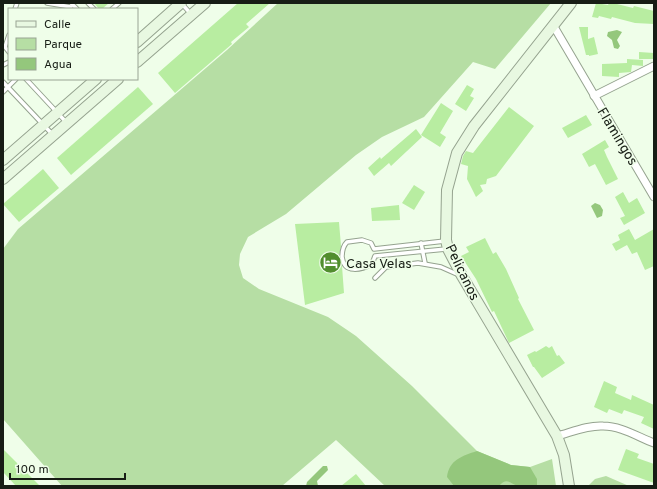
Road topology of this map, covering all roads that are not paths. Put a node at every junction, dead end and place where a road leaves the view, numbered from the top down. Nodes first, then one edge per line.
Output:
1 (47, 3) edge
2 (181, 3) edge
3 (571, 3) edge
4 (201, 4) edge
5 (71, 6) edge
6 (192, 14) junction
7 (553, 25) junction
8 (8, 38) edge
9 (138, 41) edge
10 (8, 51) edge
11 (138, 61) edge
12 (654, 66) edge
13 (15, 80) edge
14 (27, 80) edge
15 (95, 80) edge
16 (117, 80) edge
17 (3, 82) edge
18 (8, 87) junction
19 (3, 92) edge
20 (594, 96) junction
21 (56, 113) junction
22 (67, 124) junction
23 (43, 125) junction
24 (54, 135) junction
25 (3, 160) edge
26 (3, 180) edge
27 (654, 197) edge
28 (421, 243) junction
29 (447, 245) junction
30 (374, 249) junction
31 (423, 252) junction
32 (375, 256) junction
33 (425, 263) junction
34 (462, 276) junction
35 (375, 278) dead end
36 (557, 436) junction
37 (654, 444) edge
38 (569, 486) edge

1 - 5 lane
2 - 6 lane
2 - 9 street
3 - 7 street, Pelicanos
4 - 6 street
6 - 11 street
7 - 20 street, Flamingos
7 - 29 street, Pelicanos
8 - 10 lane
12 - 20 street, Flamingos
13 - 18 lane
14 - 21 lane
15 - 21 street
16 - 22 street
17 - 18 lane
18 - 19 lane
18 - 23 lane
20 - 27 street, Flamingos
21 - 22 lane
21 - 23 street
22 - 24 street
23 - 24 lane
23 - 25 street
24 - 26 street
28 - 29 lane
28 - 30 lane
28 - 31 lane
29 - 31 lane
29 - 34 street, Pelicanos
30 - 32 lane
30 - 32 lane
31 - 32 lane
31 - 33 lane
33 - 34 lane
33 - 35 lane
34 - 36 street, Pelicanos
36 - 37 street
36 - 38 street, Pelicanos

